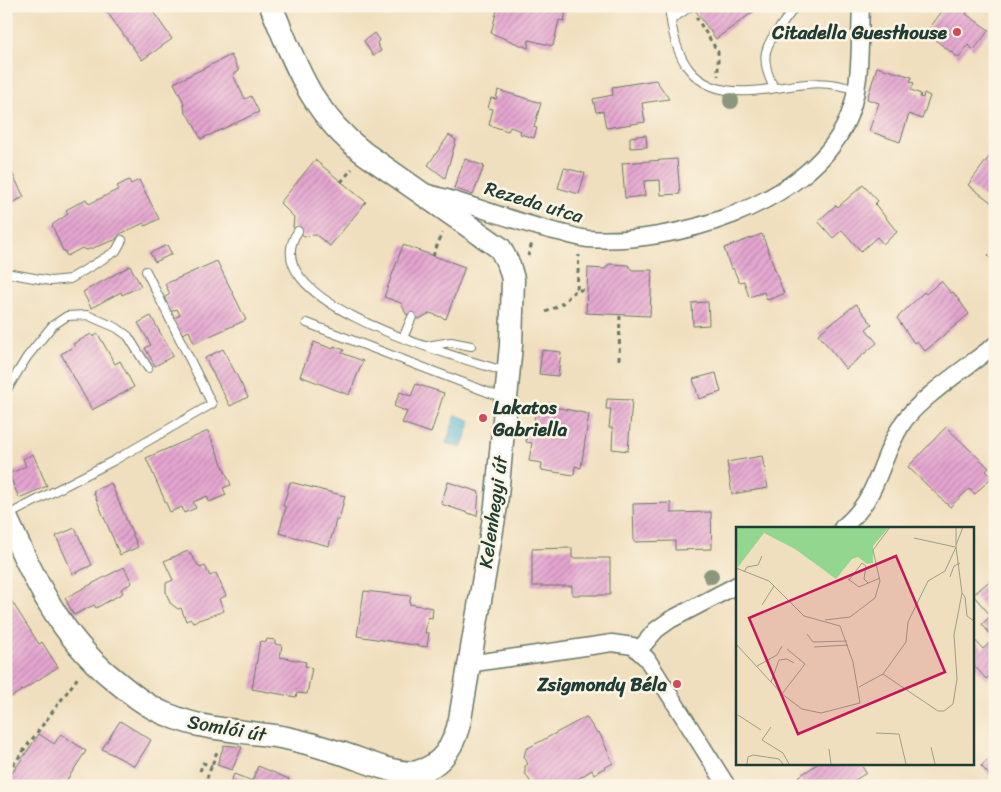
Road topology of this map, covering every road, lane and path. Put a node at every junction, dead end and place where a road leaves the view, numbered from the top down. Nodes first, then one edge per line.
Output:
1 (271, 6) edge
2 (669, 6) edge
3 (795, 6) edge
4 (861, 6) edge
5 (690, 7) edge
6 (670, 20) junction
7 (715, 86) junction
8 (774, 88) junction
9 (856, 90) junction
10 (415, 190) junction
11 (298, 231) dead end
12 (581, 238) junction
13 (122, 240) dead end
14 (146, 271) dead end
15 (6, 273) edge
16 (577, 289) junction
17 (587, 290) dead end
18 (546, 312) dead end
19 (620, 314) dead end
20 (412, 317) dead end
21 (307, 323) dead end
22 (403, 338) junction
23 (995, 345) edge
24 (471, 346) dead end
25 (425, 347) junction
26 (619, 360) dead end
27 (148, 368) dead end
28 (509, 372) junction
29 (6, 391) edge
30 (506, 400) junction
31 (6, 516) edge
32 (843, 527) edge
33 (736, 586) edge
34 (639, 650) junction
35 (93, 661) junction
36 (468, 664) junction
37 (225, 731) junction
38 (13, 765) dead end
39 (212, 766) junction
40 (200, 771) dead end
41 (204, 786) edge
42 (727, 786) edge

1 - 10 street, Kelenhegyi út
2 - 6 lane
3 - 8 lane
4 - 9 street, Rezeda utca
5 - 6 lane
5 - 7 path
6 - 7 lane
7 - 8 lane
8 - 9 lane
9 - 12 street, Rezeda utca
10 - 12 street, Rezeda utca
10 - 28 street, Kelenhegyi út
11 - 22 lane
12 - 16 path
13 - 15 lane
14 - 31 lane
16 - 17 path
16 - 18 path
19 - 26 path
20 - 22 lane
21 - 30 lane
22 - 25 lane
23 - 32 street
24 - 25 lane
25 - 28 lane
27 - 29 lane
28 - 30 street, Kelenhegyi út
30 - 36 street, Kelenhegyi út
31 - 35 street, Somlói út
33 - 34 street
34 - 36 street
34 - 42 street
35 - 37 street, Somlói út
35 - 38 path
36 - 37 street, Somlói út
37 - 39 path
39 - 40 path
39 - 41 path

